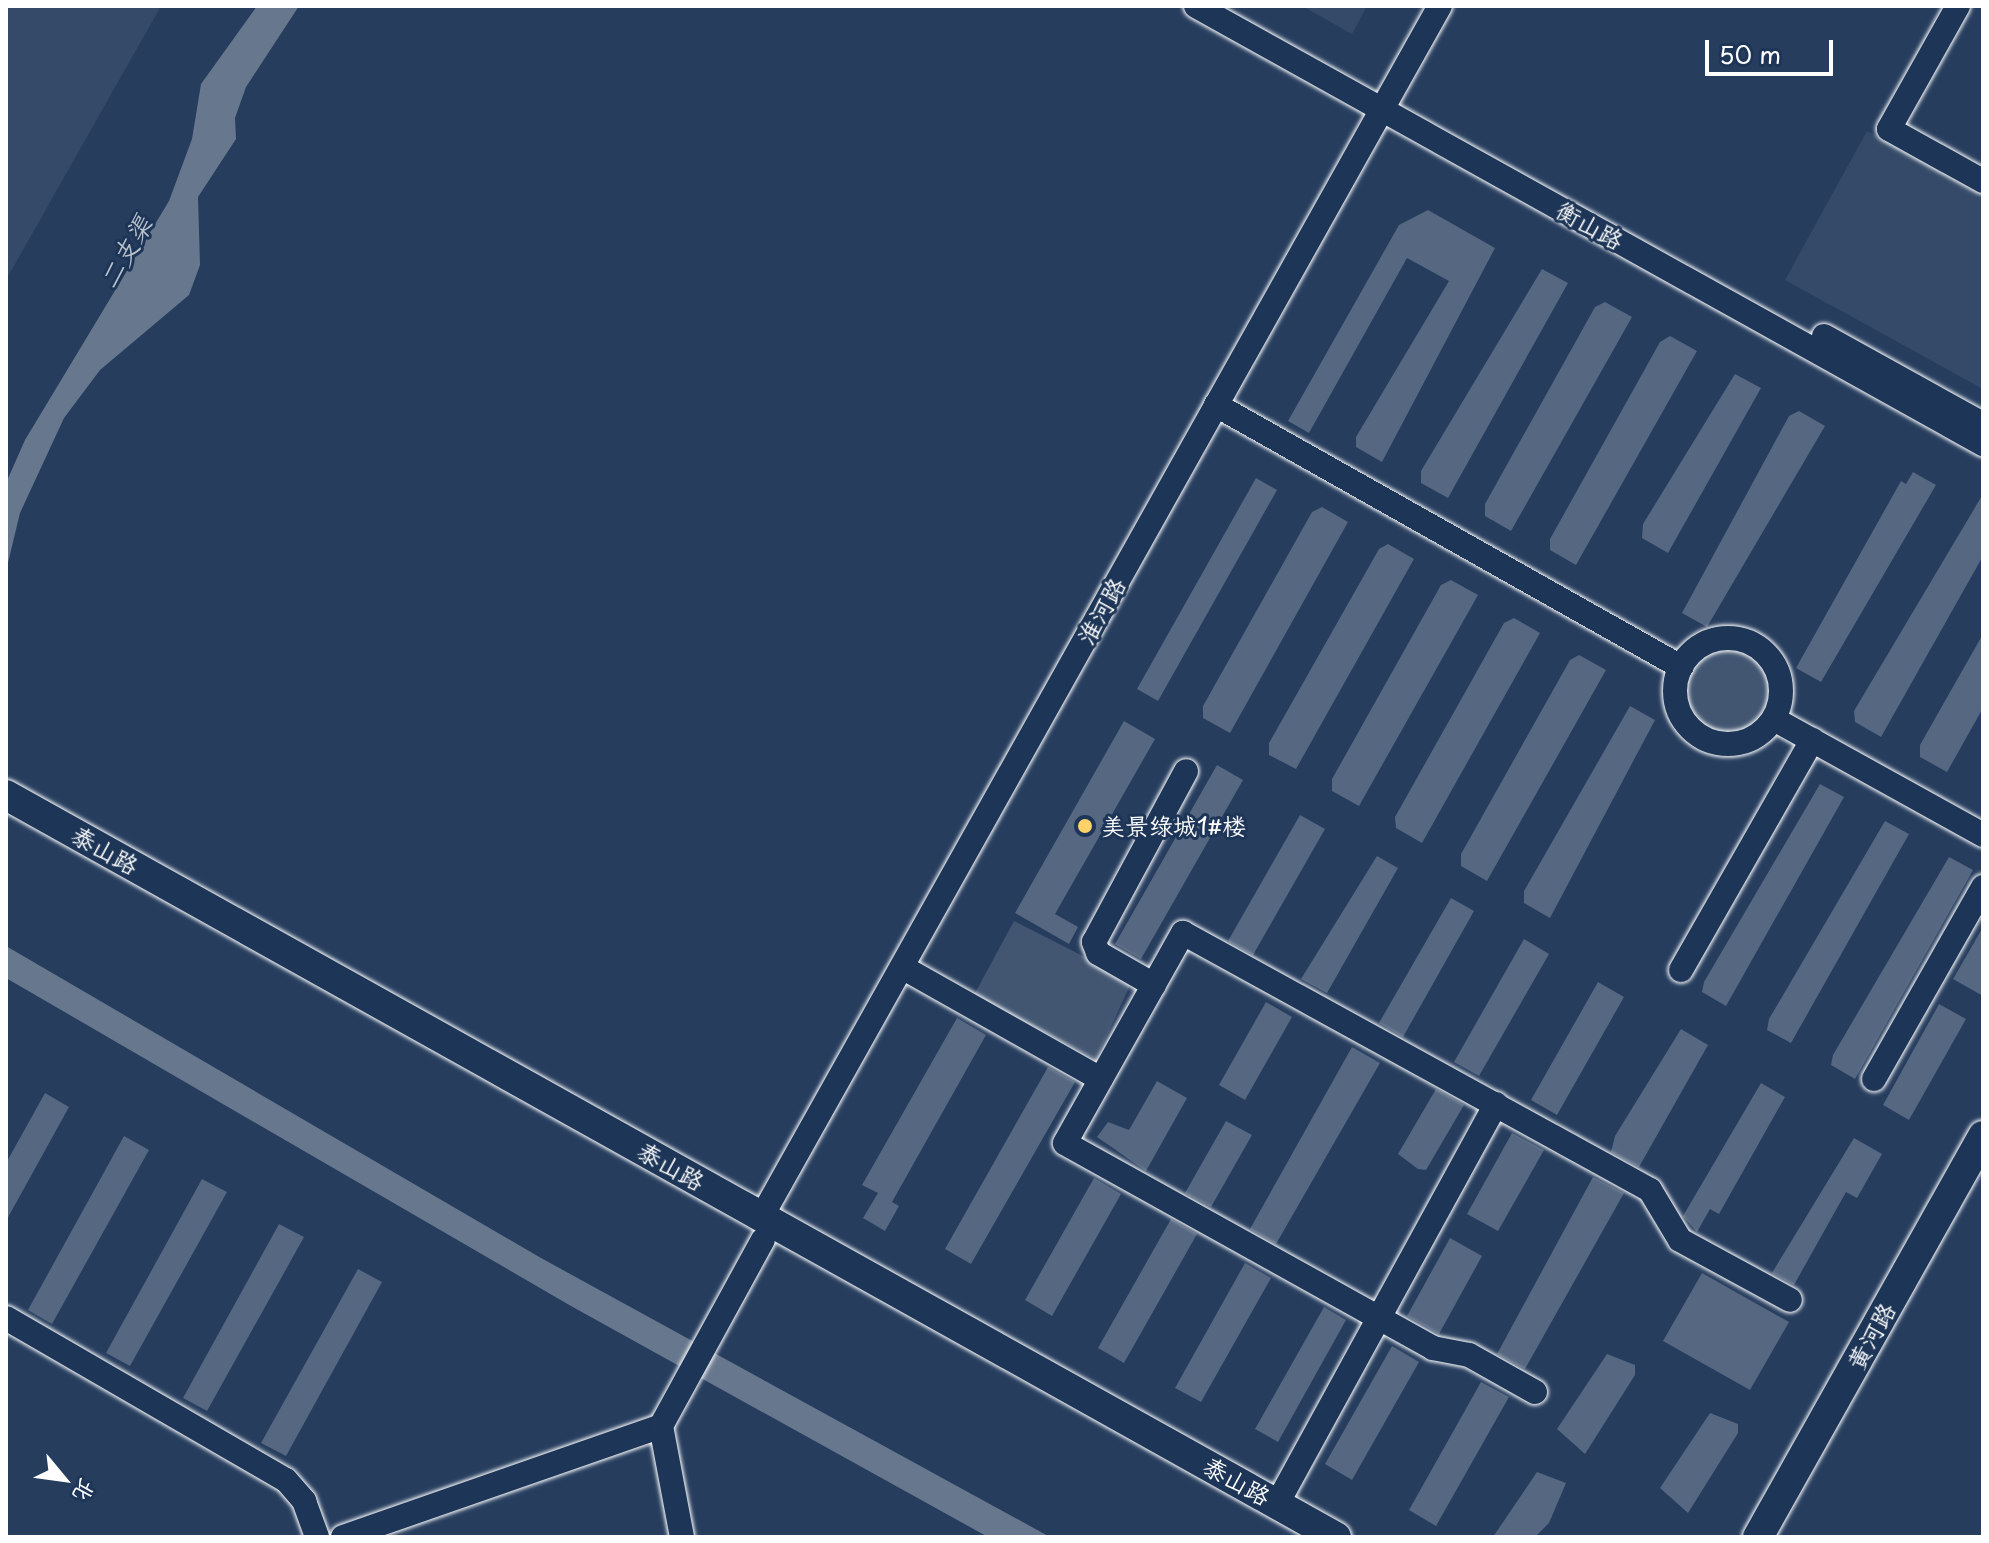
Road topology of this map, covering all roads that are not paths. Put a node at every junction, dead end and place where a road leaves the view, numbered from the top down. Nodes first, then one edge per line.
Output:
1 (1196, 6) edge
2 (1231, 6) edge
3 (1440, 6) edge
4 (1958, 6) edge
5 (1386, 102) junction
6 (1983, 181) edge
7 (1216, 405) junction
8 (1983, 424) edge
9 (1983, 444) edge
10 (1681, 667) junction
11 (1774, 719) junction
12 (1812, 740) junction
13 (1186, 771) dead end
14 (6, 795) edge
15 (6, 818) edge
16 (1983, 835) edge
17 (1983, 887) edge
18 (902, 967) junction
19 (1681, 970) dead end
20 (1154, 985) junction
21 (1101, 1079) junction
22 (1874, 1079) dead end
23 (1496, 1104) junction
24 (1983, 1136) edge
25 (1983, 1175) edge
26 (762, 1228) junction
27 (1790, 1300) dead end
28 (1376, 1316) junction
29 (6, 1318) edge
30 (1535, 1392) dead end
31 (661, 1426) junction
32 (1277, 1504) junction
33 (408, 1526) edge
34 (317, 1537) edge
35 (343, 1537) edge
36 (682, 1537) edge
37 (1294, 1537) edge
38 (1336, 1537) edge
39 (1758, 1537) edge
40 (1780, 1537) edge

1 - 5 street, 衡山路
2 - 5 street, 衡山路
3 - 5 street, 淮河路
4 - 6 street
5 - 7 street, 淮河路
5 - 8 street, 衡山路
5 - 9 street, 衡山路
7 - 10 street
7 - 18 street, 淮河路
10 - 11 street
10 - 11 street
11 - 12 street
12 - 16 street
12 - 19 street
13 - 20 street
14 - 26 main road, 泰山路
15 - 26 main road, 泰山路
17 - 22 street
18 - 21 street
18 - 26 street, 淮河路
20 - 21 street
20 - 23 street
21 - 28 street
23 - 27 street
23 - 28 street
24 - 39 main road, 黄河路
25 - 40 main road, 黄河路
26 - 31 street, 淮河路
26 - 32 main road, 泰山路
26 - 37 main road, 泰山路
28 - 30 street
28 - 32 street
29 - 34 street
31 - 33 street
31 - 36 street
32 - 38 main road, 泰山路
33 - 35 street

